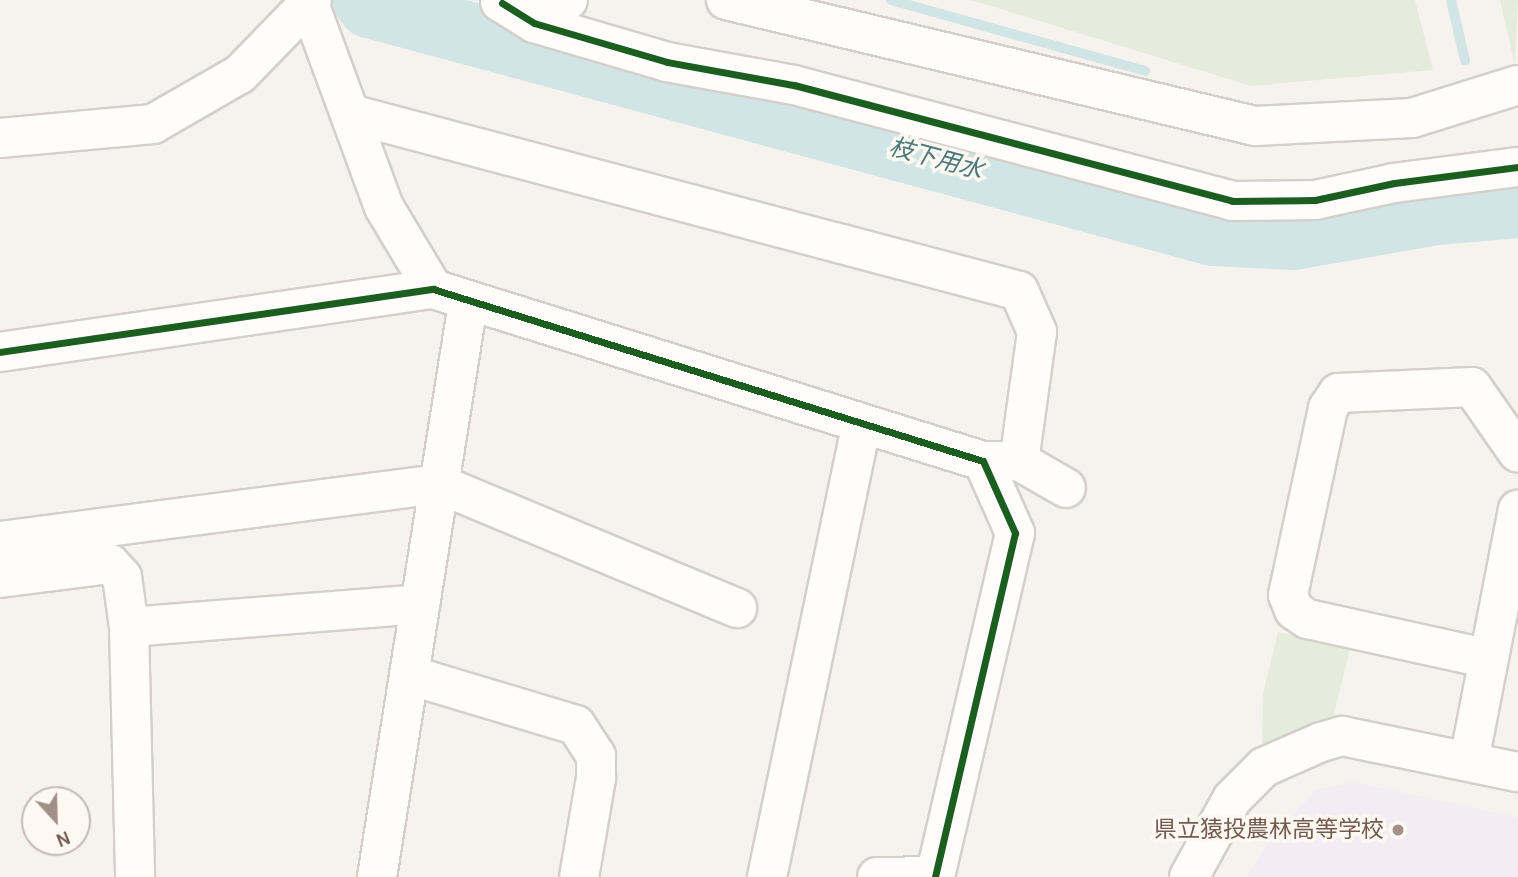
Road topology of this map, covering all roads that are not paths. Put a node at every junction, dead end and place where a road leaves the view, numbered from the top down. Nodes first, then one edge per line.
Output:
1 (568, 0) edge
2 (726, 0) edge
3 (497, 1) edge
4 (311, 3) edge
5 (1518, 85) edge
6 (351, 114) junction
7 (0, 138) edge
8 (1518, 167) edge
9 (433, 289) junction
10 (468, 303) junction
11 (0, 352) edge
12 (861, 426) junction
13 (1518, 453) edge
14 (1001, 461) junction
15 (439, 484) junction
16 (1066, 488) dead end
17 (1518, 510) edge
18 (0, 541) edge
19 (0, 578) edge
20 (420, 604) junction
21 (737, 608) dead end
22 (129, 627) junction
23 (1485, 658) junction
24 (409, 675) junction
25 (1469, 761) junction
26 (1518, 772) edge
27 (935, 876) edge
28 (135, 877) edge
29 (377, 877) edge
30 (579, 877) edge
31 (767, 877) edge
32 (877, 877) edge
33 (1189, 877) edge

1 - 3 street
2 - 5 street
3 - 8 street
4 - 6 street
4 - 7 street
6 - 9 street
6 - 14 street
9 - 10 street
9 - 11 street
10 - 12 street
10 - 15 street
12 - 14 street
12 - 31 street
13 - 23 street
14 - 16 street
14 - 27 street
15 - 18 street
15 - 20 street
15 - 21 street
17 - 23 street
19 - 22 street
20 - 22 street
20 - 24 street
22 - 28 street
23 - 25 street
24 - 29 street
24 - 30 street
25 - 26 street
25 - 33 street
27 - 32 street

